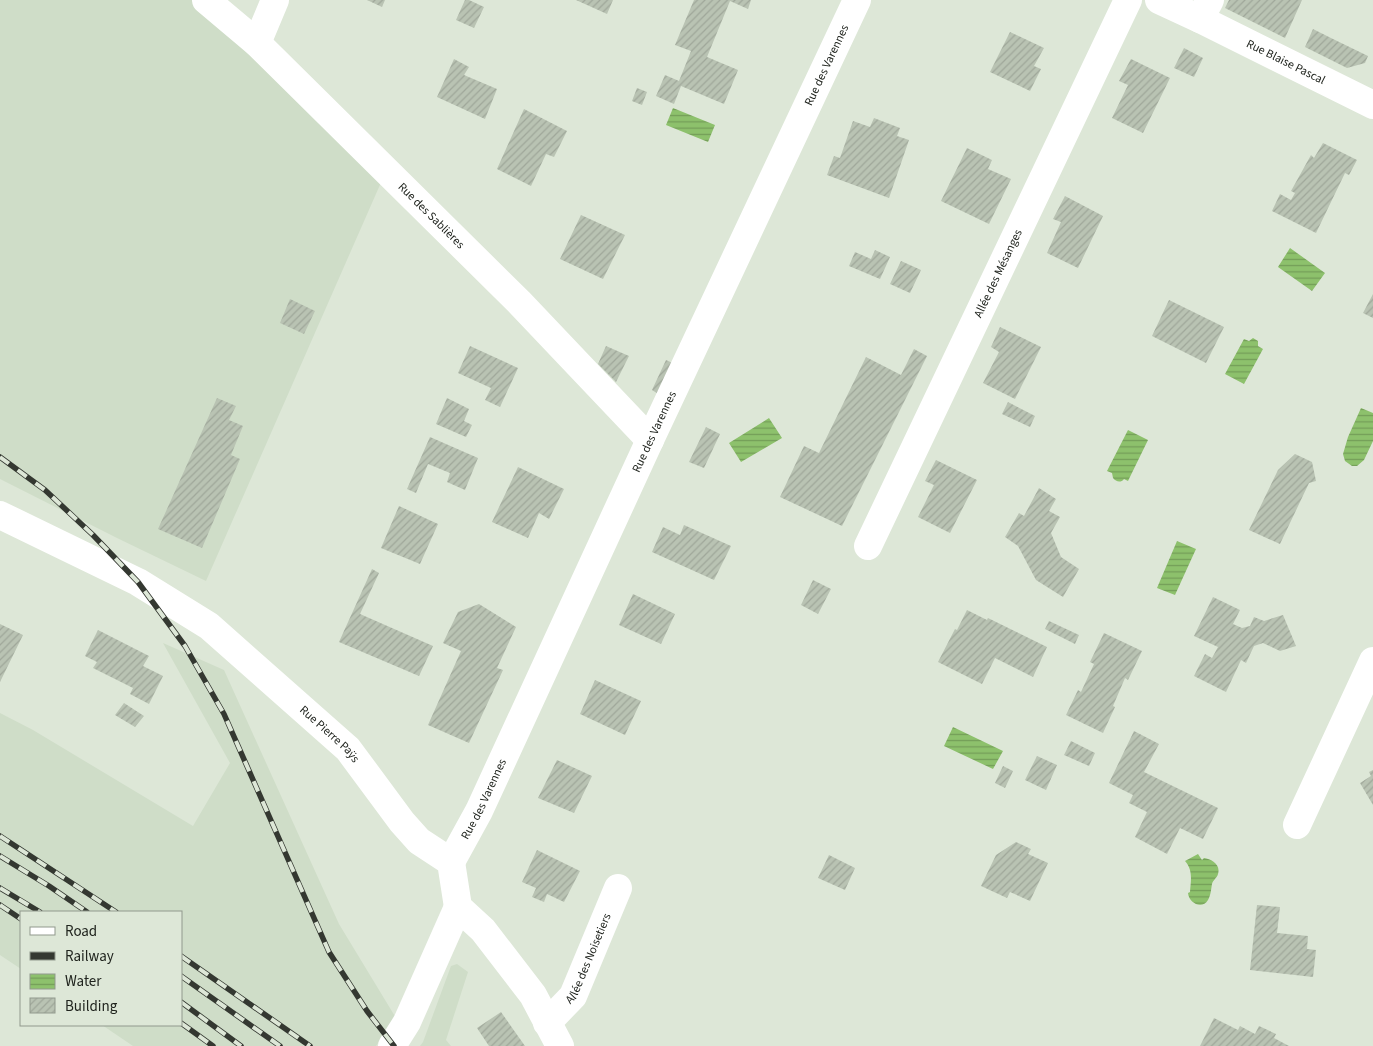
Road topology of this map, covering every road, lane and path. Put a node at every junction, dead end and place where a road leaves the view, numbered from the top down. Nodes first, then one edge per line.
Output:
1 (206, 0) edge
2 (275, 0) edge
3 (857, 0) edge
4 (1128, 0) edge
5 (1159, 0) edge
6 (1205, 9) edge
7 (257, 43) junction
8 (1373, 105) edge
9 (650, 440) junction
10 (0, 516) edge
11 (868, 546) dead end
12 (1373, 661) edge
13 (1297, 825) dead end
14 (451, 862) junction
15 (618, 888) dead end
16 (458, 907) junction
17 (554, 1035) edge
18 (392, 1046) edge

1 - 7 street, Rue des Sablières
2 - 7 street
3 - 9 street, Rue des Varennes
4 - 11 street, Allée des Mésanges
5 - 6 street
6 - 8 street, Rue Blaise Pascal
7 - 9 street, Rue des Sablières
9 - 14 street, Rue des Varennes
10 - 14 street, Rue Pierre Paÿs
12 - 13 street
14 - 16 street
15 - 17 street, Allée des Noisetiers
16 - 17 street
16 - 18 street

